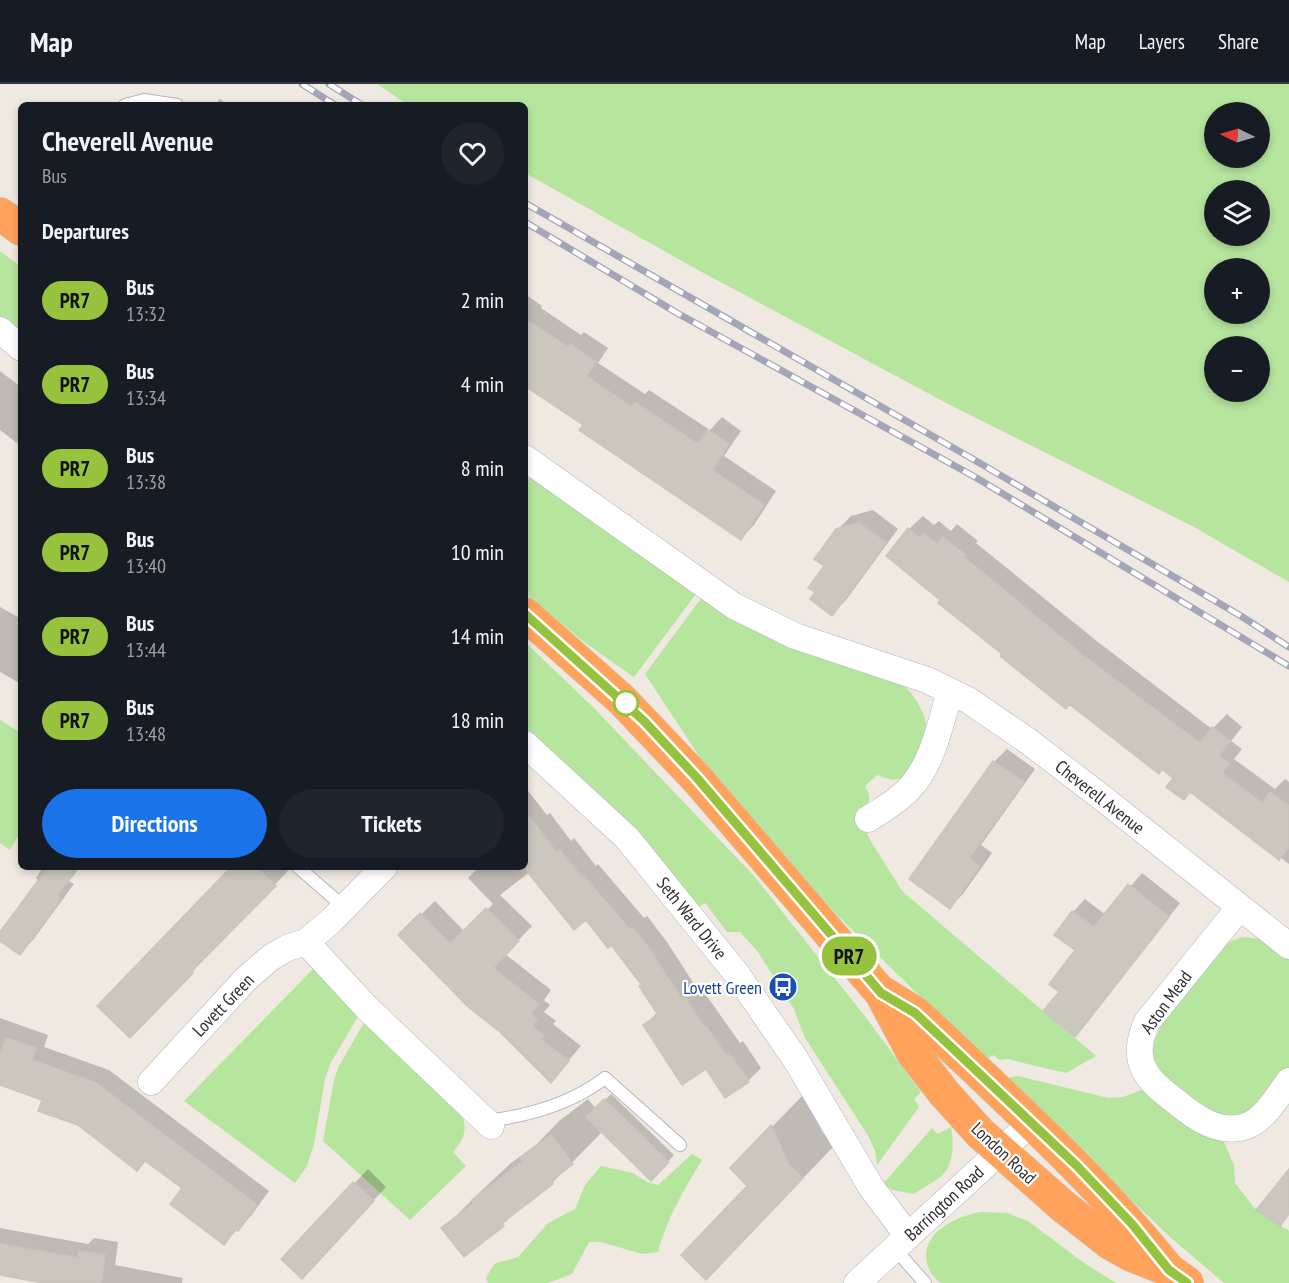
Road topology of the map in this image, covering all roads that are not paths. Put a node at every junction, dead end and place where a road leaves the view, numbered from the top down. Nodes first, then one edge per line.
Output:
1 (136, 102) edge
2 (157, 102) edge
3 (0, 214) edge
4 (18, 227) edge
5 (0, 330) edge
6 (18, 345) edge
7 (528, 460) edge
8 (528, 617) edge
9 (950, 692) junction
10 (528, 747) edge
11 (868, 819) dead end
12 (301, 870) edge
13 (381, 870) edge
14 (344, 907) junction
15 (1239, 908) junction
16 (306, 942) junction
17 (1289, 946) edge
18 (881, 993) junction
19 (1289, 1081) edge
20 (151, 1082) dead end
21 (488, 1123) joint
22 (1031, 1123) junction
23 (680, 1145) dead end
24 (1000, 1151) junction
25 (902, 1243) junction
26 (1178, 1277) edge
27 (857, 1283) edge
28 (925, 1283) edge

1 - 2 lane
3 - 4 highway
5 - 6 street
7 - 9 street, Cheverell Avenue
8 - 18 highway, London Road
9 - 11 street
9 - 15 street, Cheverell Avenue
10 - 25 street, Seth Ward Drive
12 - 14 lane
13 - 14 street, Lovett Green
14 - 16 street, Lovett Green
15 - 17 street, Cheverell Avenue
15 - 19 street, Aston Mead
16 - 20 street, Lovett Green
16 - 21 street
18 - 22 highway, London Road
18 - 24 highway, London Road
21 - 23 lane
22 - 24 street, Barrington Road
22 - 26 highway, London Road
24 - 25 street, Barrington Road
24 - 26 highway, London Road
25 - 27 street, Barrington Road
25 - 28 lane

